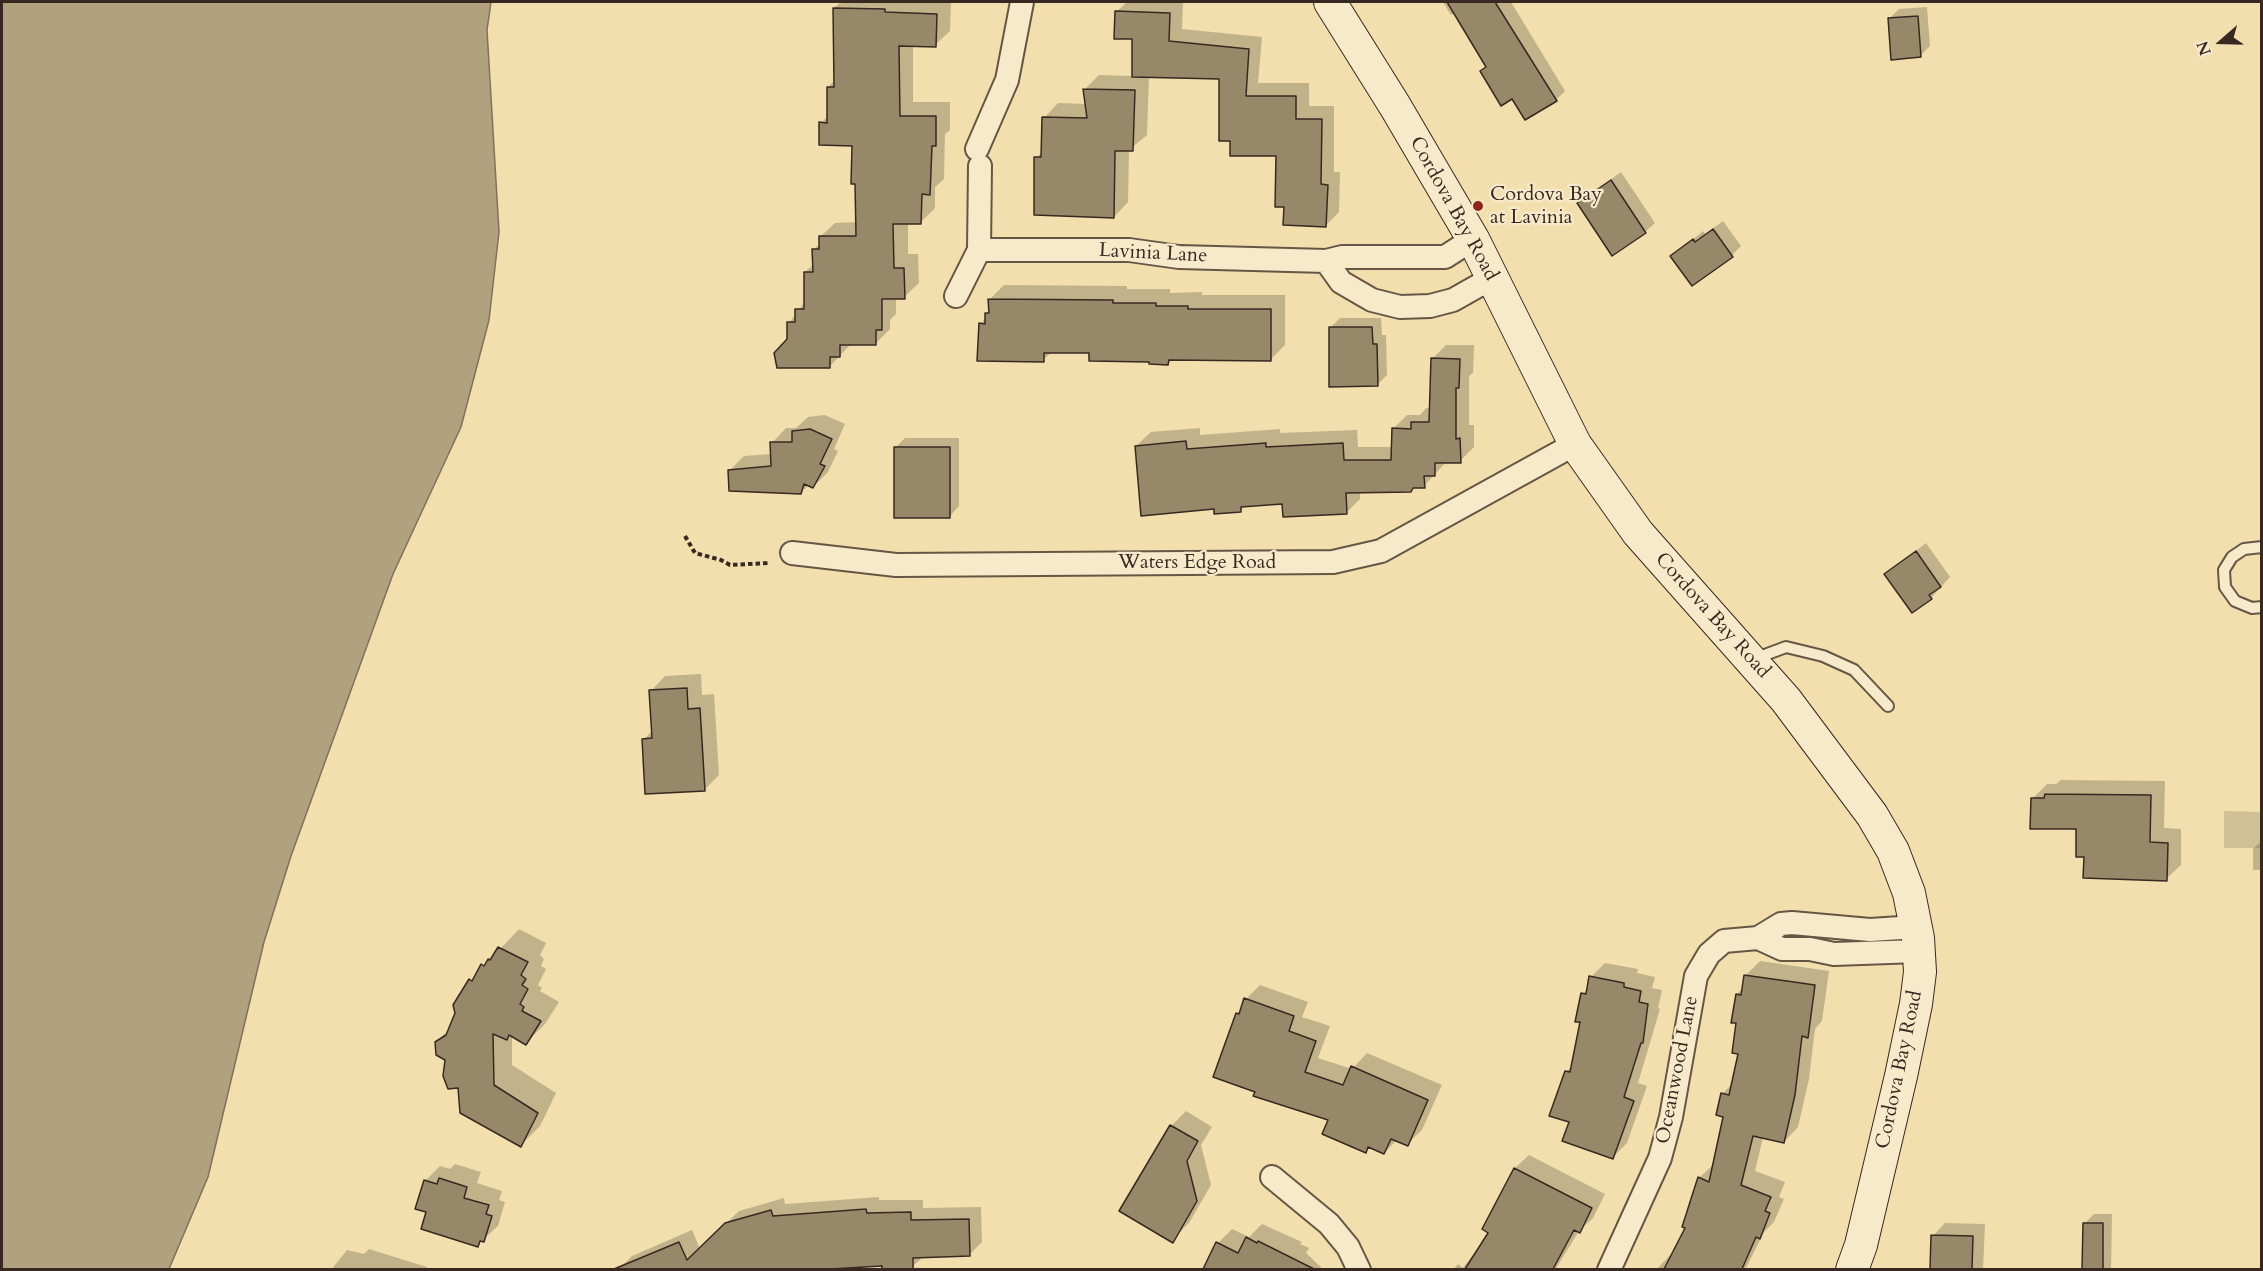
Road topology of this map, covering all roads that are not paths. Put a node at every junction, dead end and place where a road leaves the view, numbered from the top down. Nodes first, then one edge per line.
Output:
1 (1022, 2) edge
2 (1330, 2) edge
3 (1473, 239) junction
4 (979, 250) junction
5 (1326, 261) junction
6 (1492, 278) junction
7 (956, 296) dead end
8 (1575, 444) junction
9 (2262, 547) edge
10 (792, 553) road end
11 (2262, 607) edge
12 (1752, 659) junction
13 (1888, 706) dead end
14 (1917, 939) junction
15 (1272, 1177) dead end
16 (1359, 1269) edge
17 (1609, 1269) edge
18 (1852, 1269) edge

1 - 4 street
2 - 3 main road, Cordova Bay Road
3 - 5 street, Lavinia Lane
3 - 6 main road, Cordova Bay Road
4 - 5 street, Lavinia Lane
4 - 7 street
5 - 6 street
6 - 8 main road, Cordova Bay Road
8 - 10 street, Waters Edge Road
8 - 12 main road, Cordova Bay Road
9 - 11 lane
12 - 13 lane
12 - 14 main road, Cordova Bay Road
14 - 17 street, Oceanwood Lane
14 - 18 main road, Cordova Bay Road
15 - 16 street

